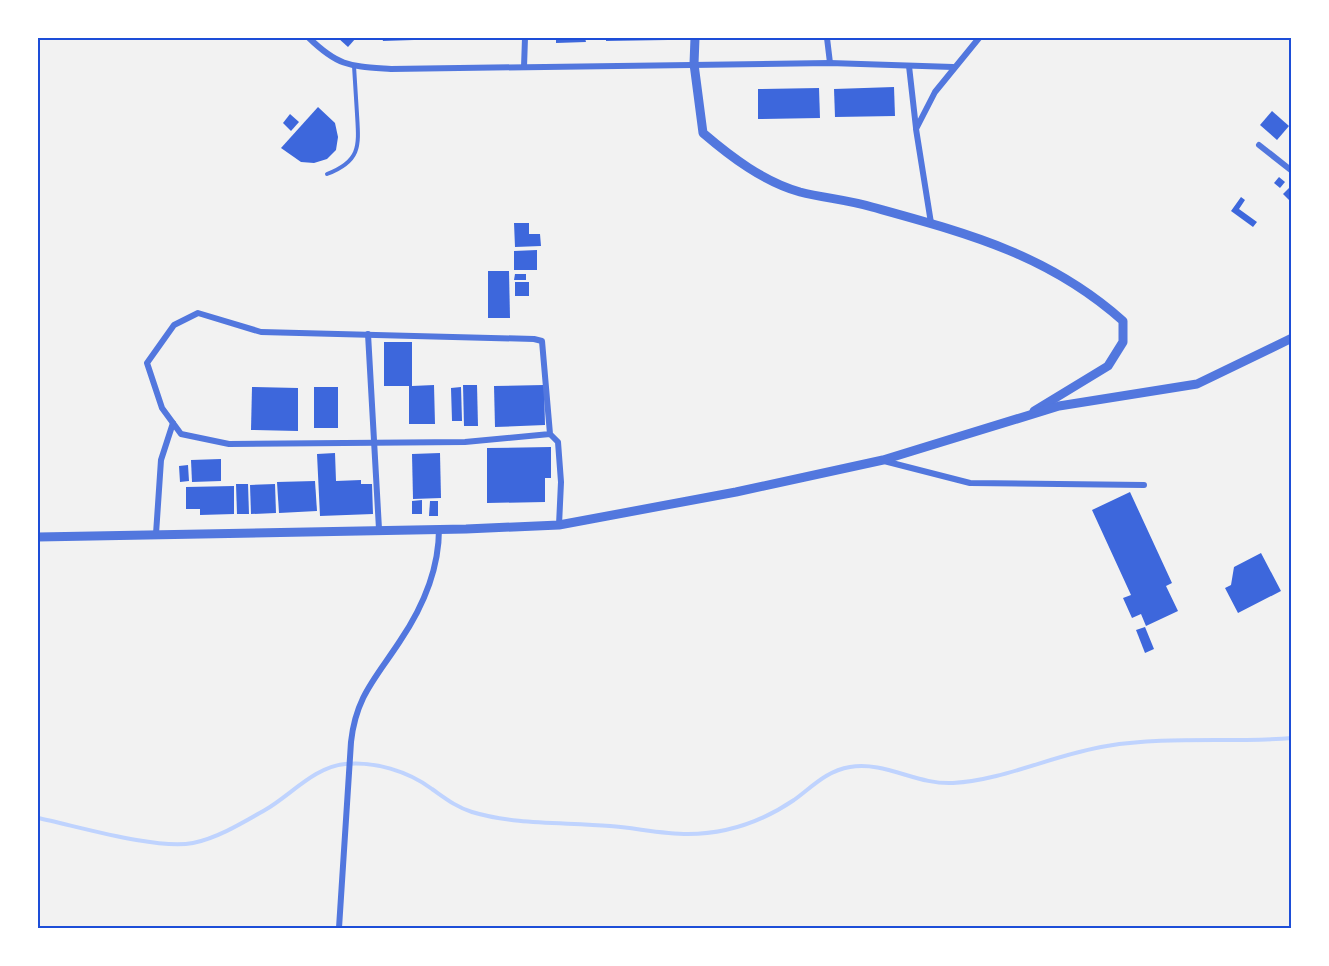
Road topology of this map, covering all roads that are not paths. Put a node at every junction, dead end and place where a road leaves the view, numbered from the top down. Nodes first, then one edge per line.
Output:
1 (309, 38) edge
2 (525, 38) edge
3 (695, 38) edge
4 (826, 38) edge
5 (980, 38) edge
6 (830, 63) junction
7 (694, 64) junction
8 (354, 66) junction
9 (909, 66) junction
10 (524, 67) junction
11 (953, 67) junction
12 (916, 129) junction
13 (1259, 145) dead end
14 (1292, 171) edge
15 (327, 174) dead end
16 (932, 223) junction
17 (368, 334) junction
18 (1292, 338) edge
19 (1028, 416) junction
20 (173, 423) junction
21 (550, 434) junction
22 (373, 443) junction
23 (883, 460) junction
24 (1144, 485) dead end
25 (559, 525) junction
26 (379, 529) junction
27 (439, 529) junction
28 (156, 534) junction
29 (38, 537) edge
30 (339, 928) edge

1 - 8 street
2 - 10 street
3 - 7 street
4 - 6 street
5 - 11 street
6 - 7 street
6 - 9 street
7 - 10 street
7 - 16 street
8 - 10 street
8 - 15 lane
9 - 11 street
9 - 12 street
11 - 12 street
12 - 16 street
13 - 14 street
16 - 19 street
17 - 20 street
17 - 21 street
17 - 22 street
18 - 19 street
19 - 23 street
20 - 22 street
20 - 28 street
21 - 22 street
21 - 25 street
22 - 26 street
23 - 24 street
23 - 25 street
25 - 27 street
26 - 27 street
26 - 28 street
27 - 30 street
28 - 29 street

